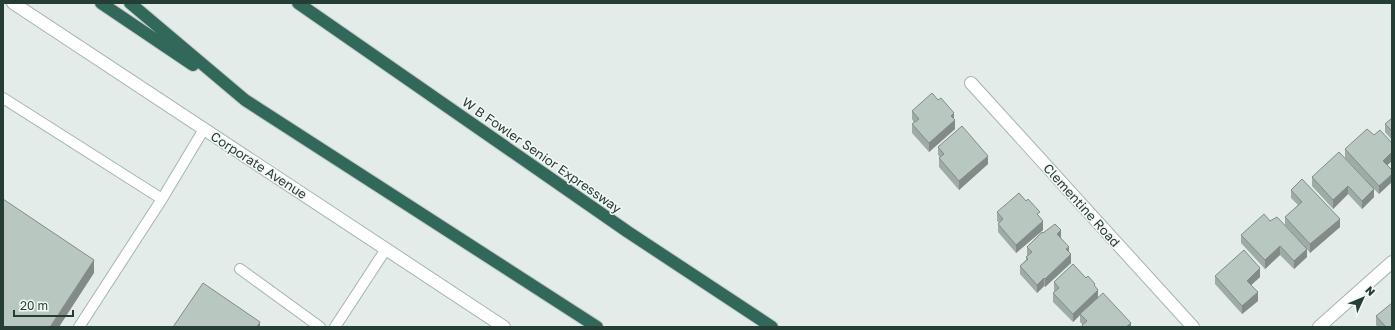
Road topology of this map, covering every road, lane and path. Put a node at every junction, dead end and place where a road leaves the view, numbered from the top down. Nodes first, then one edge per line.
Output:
1 (13, 3) edge
2 (101, 3) edge
3 (130, 3) edge
4 (298, 3) edge
5 (971, 83) dead end
6 (3, 98) edge
7 (245, 100) junction
8 (204, 129) junction
9 (162, 199) junction
10 (386, 249) junction
11 (1392, 262) edge
12 (240, 269) dead end
13 (79, 327) edge
14 (320, 327) edge
15 (335, 327) edge
16 (504, 327) edge
17 (597, 327) edge
18 (772, 327) edge
19 (1194, 327) edge
20 (1318, 327) edge

1 - 8 street, Corporate Avenue
2 - 7 highway
3 - 7 highway
4 - 18 highway, W B Fowler Senior Expressway
5 - 19 street, Clementine Road
6 - 9 lane
7 - 17 highway
8 - 9 lane
8 - 10 street, Corporate Avenue
9 - 13 lane
10 - 15 lane
10 - 16 street, Corporate Avenue
11 - 20 street
12 - 14 lane

